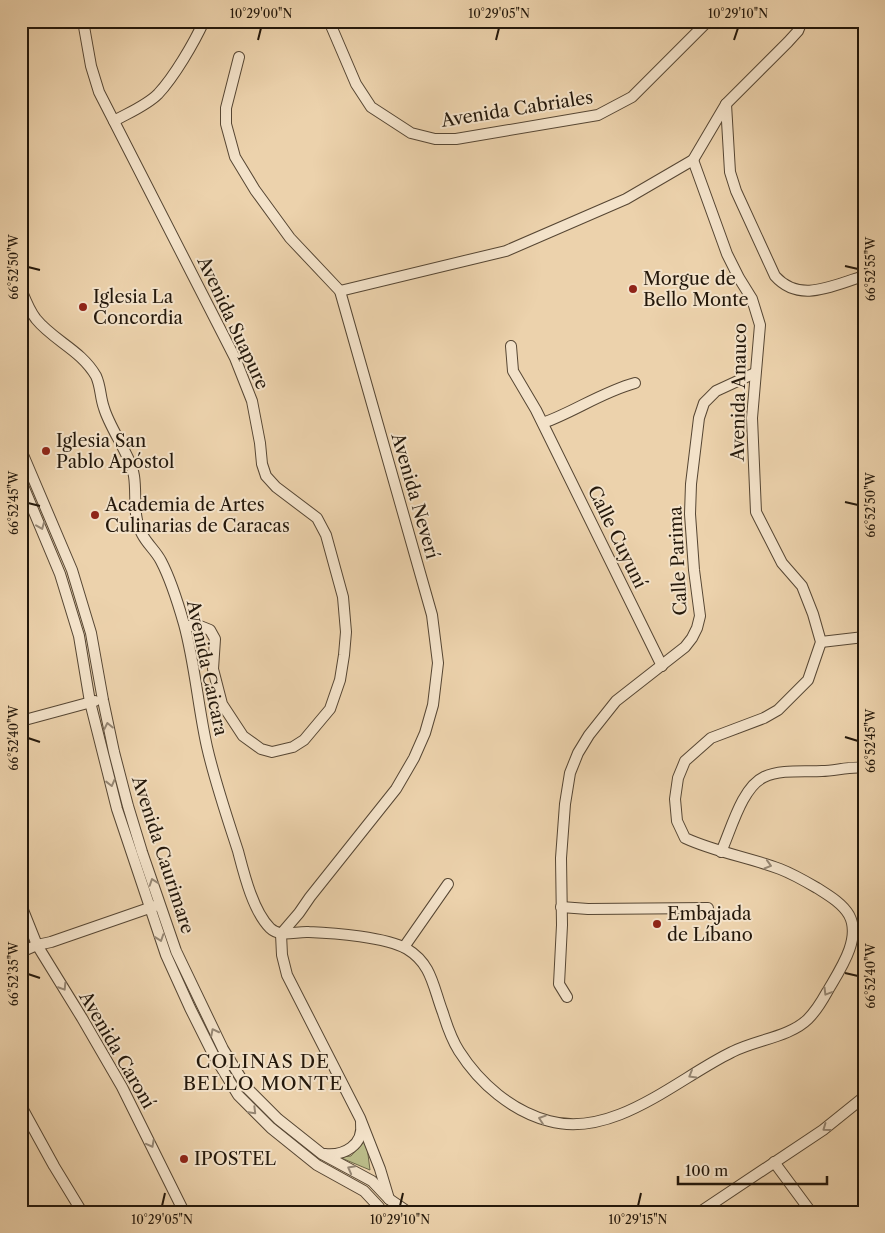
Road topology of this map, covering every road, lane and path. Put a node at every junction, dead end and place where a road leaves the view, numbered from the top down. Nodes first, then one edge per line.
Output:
1 (83, 21) edge
2 (204, 21) edge
3 (329, 21) edge
4 (708, 21) edge
5 (802, 21) edge
6 (239, 57) dead end
7 (726, 104) junction
8 (114, 121) junction
9 (693, 160) junction
10 (864, 276) edge
11 (21, 289) edge
12 (340, 291) junction
13 (512, 346) dead end
14 (755, 373) junction
15 (635, 384) dead end
16 (543, 423) junction
17 (21, 450) edge
18 (21, 481) edge
19 (184, 626) junction
20 (864, 637) edge
21 (821, 642) junction
22 (662, 666) junction
23 (103, 700) junction
24 (90, 702) junction
25 (21, 721) edge
26 (863, 768) edge
27 (721, 852) junction
28 (448, 884) dead end
29 (160, 904) junction
30 (21, 905) edge
31 (150, 907) junction
32 (561, 907) junction
33 (708, 908) dead end
34 (281, 934) junction
35 (37, 945) junction
36 (404, 947) junction
37 (21, 952) edge
38 (567, 996) dead end
39 (864, 1097) edge
40 (21, 1106) edge
41 (360, 1118) junction
42 (322, 1154) junction
43 (774, 1162) junction
44 (389, 1199) junction
45 (376, 1209) edge
46 (82, 1212) edge
47 (184, 1212) edge
48 (408, 1212) edge
49 (700, 1212) edge
50 (811, 1212) edge

1 - 8 street, Avenida Suapure
2 - 8 street
3 - 4 street, Avenida Cabriales
5 - 7 street
6 - 12 street
7 - 9 street
7 - 10 street
8 - 19 street, Avenida Suapure
9 - 12 street
9 - 14 street, Avenida Anauco
11 - 19 street, Avenida Caicara
12 - 34 street, Avenida Neverí
13 - 16 street, Calle Cuyuní
14 - 21 street, Avenida Anauco
14 - 22 street, Calle Parima
15 - 16 street
16 - 22 street, Calle Cuyuní
17 - 23 street, Avenida Caurimare
18 -> 24 street, Avenida Caurimare
19 - 34 street, Avenida Caicara
20 - 21 street
21 - 27 street
22 - 32 street, Calle Parima
23 - 24 street
29 -> 23 street, Avenida Caurimare
24 - 25 street
24 -> 31 street, Avenida Caurimare
26 - 27 street
27 -> 36 street
28 - 36 street
29 - 31 street
42 -> 29 street, Avenida Caurimare
30 - 35 street, Avenida Caroní
31 - 35 street
31 -> 45 street, Avenida Caurimare
32 - 33 street
32 - 38 street, Calle Parima
34 - 36 street
34 - 41 street
35 - 37 street
35 -> 47 street, Avenida Caroní
39 -> 43 street
40 - 46 street
41 - 42 street
41 - 44 street
44 -> 42 street, Avenida Caurimare
43 - 49 street
43 - 50 street
44 - 45 street
44 - 48 street, Avenida Caurimare

